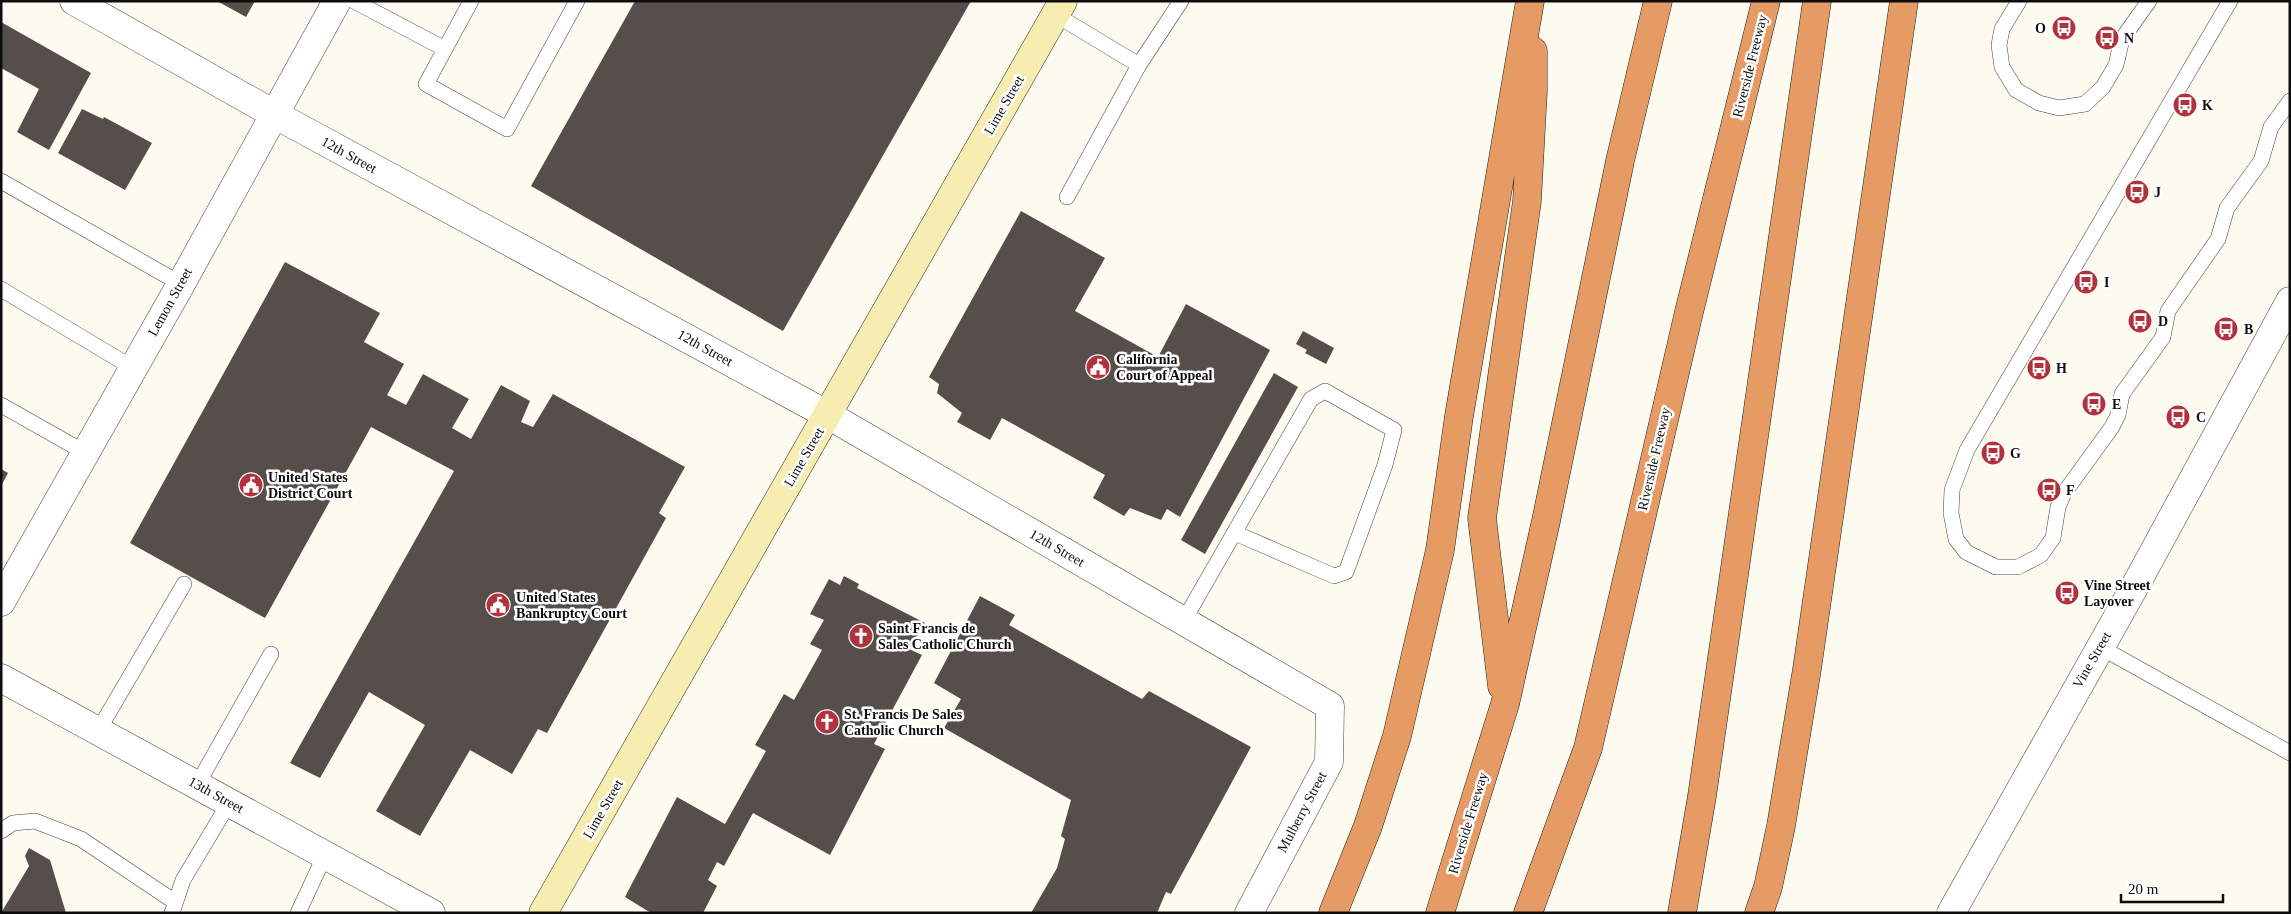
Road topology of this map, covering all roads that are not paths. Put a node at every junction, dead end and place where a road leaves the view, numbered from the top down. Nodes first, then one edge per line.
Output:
1 (74, 1) edge
2 (337, 1) edge
3 (354, 1) edge
4 (471, 1) edge
5 (577, 1) edge
6 (1181, 1) edge
7 (1532, 1) edge
8 (1658, 1) edge
9 (1766, 1) edge
10 (1817, 1) edge
11 (1904, 1) edge
12 (2019, 1) edge
13 (2149, 1) edge
14 (2230, 1) edge
15 (1060, 8) edge
16 (445, 49) junction
17 (1139, 65) junction
18 (2290, 101) edge
19 (274, 114) junction
20 (1, 181) edge
21 (1067, 197) dead end
22 (181, 284) junction
23 (1, 289) edge
24 (2290, 301) edge
25 (133, 368) junction
26 (1, 405) edge
27 (828, 415) junction
28 (86, 453) junction
29 (1235, 533) junction
30 (184, 584) dead end
31 (1, 602) edge
32 (1184, 622) junction
33 (2100, 646) junction
34 (271, 654) dead end
35 (1, 678) edge
36 (1504, 704) junction
37 (1330, 706) joint
38 (98, 731) junction
39 (2290, 753) edge
40 (197, 785) junction
41 (229, 803) junction
42 (1, 831) edge
43 (325, 854) junction
44 (174, 907) edge
45 (1682, 912) edge
46 (298, 913) edge
47 (431, 913) edge
48 (543, 913) edge
49 (1249, 913) edge
50 (1333, 913) edge
51 (1440, 913) edge
52 (1528, 913) edge
53 (1759, 913) edge
54 (1951, 913) edge

1 - 19 street, 12th Street
2 - 19 street, Lemon Street
3 - 16 lane
4 - 16 lane
5 - 16 lane
6 - 17 lane
7 - 36 highway
7 - 50 highway
8 - 36 highway, Riverside Freeway
9 - 52 highway, Riverside Freeway
10 - 45 highway
11 - 53 highway
12 - 13 lane
14 - 18 lane
15 - 17 lane
15 - 27 main road, Lime Street
17 - 21 lane
19 - 22 street, Lemon Street
19 - 27 street, 12th Street
20 - 22 lane
22 - 25 street, Lemon Street
23 - 25 lane
24 - 33 street, Vine Street
25 - 28 street, Lemon Street
26 - 28 lane
27 - 32 street, 12th Street
27 - 48 main road, Lime Street
28 - 31 street, Lemon Street
29 - 29 lane
29 - 32 lane
30 - 38 lane
32 - 37 street, 12th Street
33 - 39 lane
33 - 54 street, Vine Street
34 - 40 lane
35 - 38 street, 13th Street
36 - 51 highway, Riverside Freeway
37 - 49 street, Mulberry Street
38 - 40 street, 13th Street
40 - 41 street, 13th Street
41 - 43 street, 13th Street
41 - 44 lane
42 - 44 lane
43 - 46 lane
43 - 47 street, 13th Street

